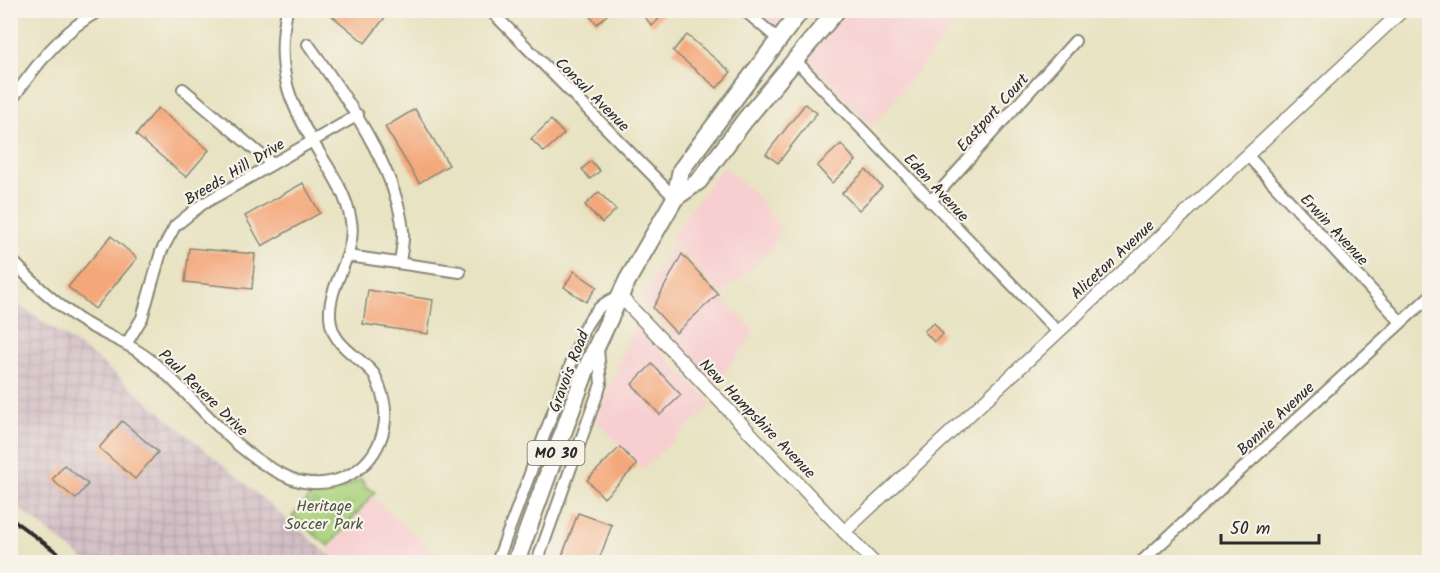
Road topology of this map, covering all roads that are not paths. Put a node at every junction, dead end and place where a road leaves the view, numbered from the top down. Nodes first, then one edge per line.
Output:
1 (101, 10) edge
2 (287, 10) edge
3 (490, 10) edge
4 (744, 10) edge
5 (801, 10) edge
6 (837, 10) edge
7 (1403, 10) edge
8 (778, 40) junction
9 (1075, 41) dead end
10 (308, 44) dead end
11 (796, 61) junction
12 (183, 89) dead end
13 (10, 102) edge
14 (358, 115) junction
15 (312, 142) junction
16 (1248, 156) junction
17 (272, 164) junction
18 (675, 198) junction
19 (930, 202) junction
20 (348, 255) junction
21 (10, 258) edge
22 (400, 263) junction
23 (460, 272) dead end
24 (620, 296) junction
25 (1430, 296) edge
26 (1401, 322) junction
27 (1058, 332) junction
28 (127, 343) junction
29 (597, 344) junction
30 (844, 532) junction
31 (1148, 560) edge
32 (497, 562) edge
33 (516, 562) edge
34 (537, 562) edge
35 (873, 562) edge

1 - 13 street
2 - 15 street, Paul Revere Drive
3 - 18 street, Consul Avenue
4 - 8 street
5 - 8 main road, Gravois Road / MO 30
6 - 11 main road, Gravois Road / MO 30
7 - 16 street, Aliceton Avenue
8 - 18 main road, Gravois Road / MO 30
9 - 19 street, Eastport Court
10 - 14 street
11 - 18 main road, Gravois Road / MO 30
11 - 19 street, Eden Avenue
12 - 17 street
14 - 15 street, Breeds Hill Drive
14 - 22 street
15 - 17 street, Breeds Hill Drive
15 - 20 street, Paul Revere Drive
16 - 26 street, Erwin Avenue
16 - 27 street, Aliceton Avenue
17 - 28 street, Breeds Hill Drive
18 - 24 main road, Gravois Road / MO 30
19 - 27 street, Eden Avenue
20 - 22 street
20 - 28 street, Paul Revere Drive
21 - 28 street, Paul Revere Drive
22 - 23 street
24 - 29 main road, Gravois Road / MO 30
24 - 30 street, New Hampshire Avenue
24 - 32 street, Gravois Road
25 - 26 street, Bonnie Avenue
26 - 31 street, Bonnie Avenue
27 - 30 street, Aliceton Avenue
29 - 33 main road, Gravois Road / MO 30
29 - 34 street, Gravois Road
30 - 35 street, New Hampshire Avenue

